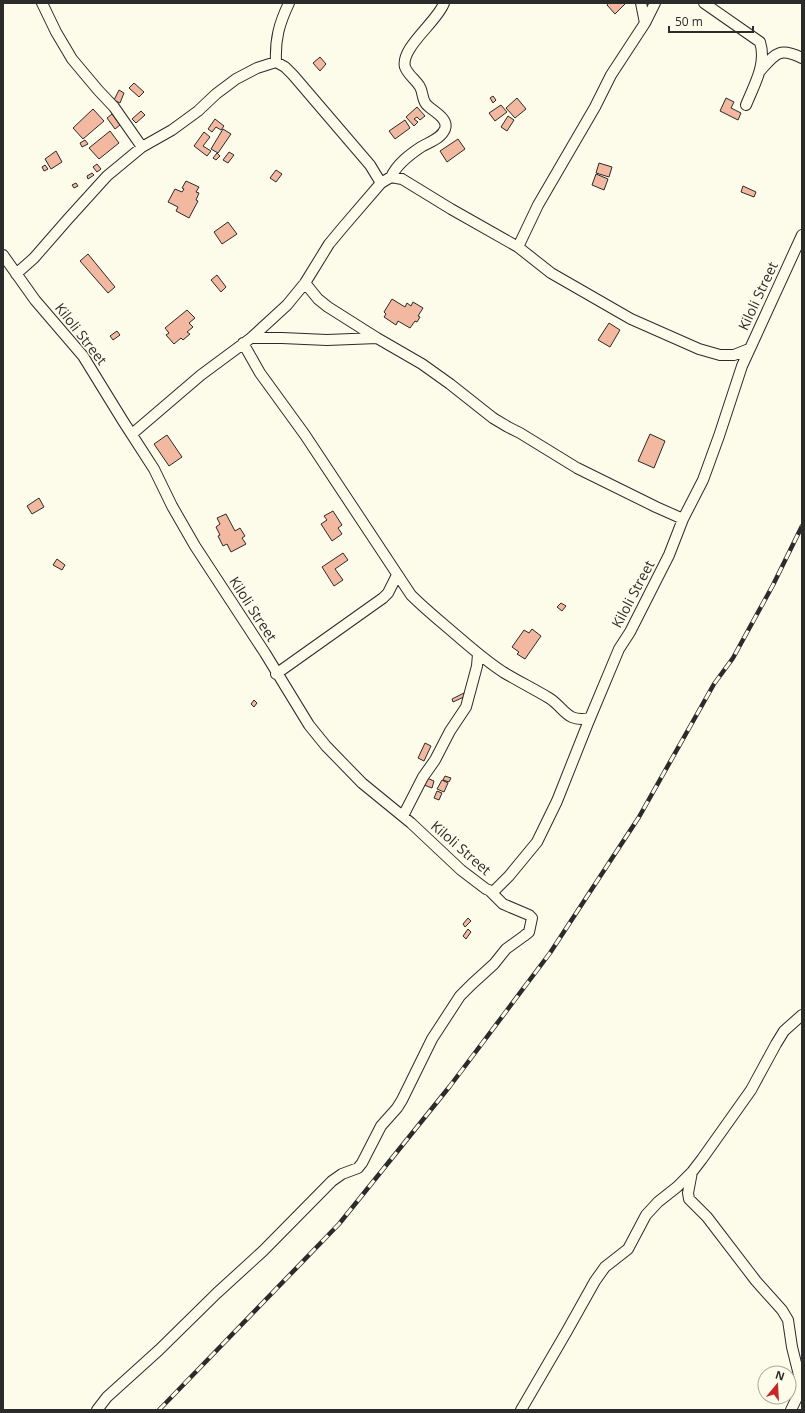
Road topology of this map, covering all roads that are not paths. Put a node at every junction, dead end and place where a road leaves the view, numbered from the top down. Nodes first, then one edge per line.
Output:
1 (42, 3) edge
2 (290, 3) edge
3 (444, 3) edge
4 (641, 3) edge
5 (655, 3) edge
6 (704, 3) edge
7 (645, 23) junction
8 (802, 58) edge
9 (276, 62) junction
10 (760, 71) junction
11 (746, 105) dead end
12 (142, 146) junction
13 (391, 177) junction
14 (381, 183) junction
15 (802, 235) edge
16 (518, 247) junction
17 (3, 255) edge
18 (16, 274) junction
19 (305, 283) junction
20 (377, 338) junction
21 (247, 340) junction
22 (749, 348) junction
23 (132, 434) junction
24 (683, 519) junction
25 (398, 575) junction
26 (478, 654) junction
27 (276, 674) junction
28 (590, 718) junction
29 (403, 816) junction
30 (488, 890) junction
31 (802, 1015) edge
32 (692, 1172) junction
33 (97, 1410) edge
34 (521, 1410) edge
35 (790, 1410) edge

1 - 12 street
2 - 9 street
3 - 13 street
4 - 7 street
5 - 7 street
6 - 10 street
7 - 16 street
8 - 10 street
9 - 12 street
9 - 14 street
10 - 11 street
12 - 18 street
13 - 14 street
13 - 16 street
14 - 19 street
15 - 22 street, Kiloli Street
16 - 22 street
17 - 18 street, Kiloli Street
18 - 23 street, Kiloli Street
19 - 20 street
19 - 21 street
20 - 21 street
20 - 24 street
21 - 23 street
21 - 25 street
22 - 24 street, Kiloli Street
23 - 27 street, Kiloli Street
24 - 28 street, Kiloli Street
25 - 26 street
25 - 27 street
26 - 28 street
26 - 29 street
27 - 29 street, Kiloli Street
28 - 30 street, Kiloli Street
29 - 30 street, Kiloli Street
30 - 33 street
31 - 32 street
32 - 34 street
32 - 35 street

